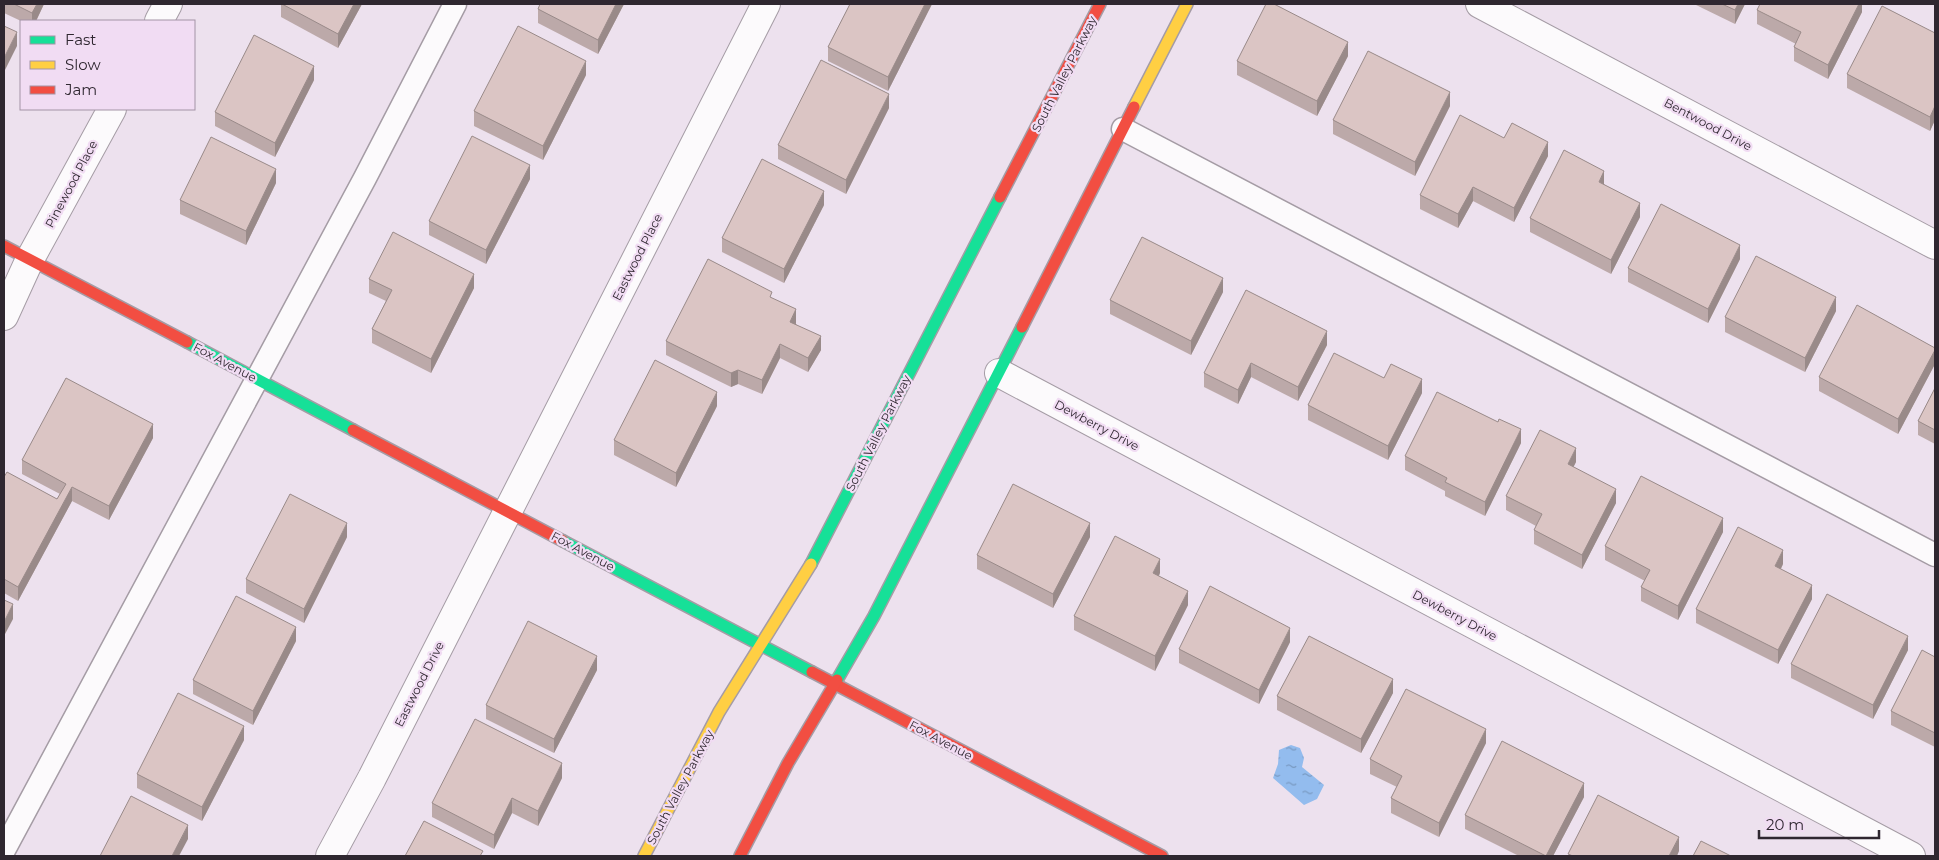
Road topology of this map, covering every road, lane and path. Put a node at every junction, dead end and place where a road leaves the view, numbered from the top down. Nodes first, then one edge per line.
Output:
1 (168, 4) edge
2 (455, 4) edge
3 (766, 4) edge
4 (1100, 4) edge
5 (1187, 4) edge
6 (1480, 4) edge
7 (160, 20) edge
8 (111, 110) edge
9 (1123, 129) junction
10 (1935, 245) edge
11 (4, 246) edge
12 (30, 259) junction
13 (4, 316) edge
14 (999, 373) junction
15 (256, 378) junction
16 (508, 511) junction
17 (1935, 555) edge
18 (762, 644) junction
19 (834, 684) junction
20 (4, 850) edge
21 (330, 856) edge
22 (644, 856) edge
23 (740, 856) edge
24 (1162, 856) edge
25 (1911, 856) edge

1 - 7 street
2 - 15 lane
3 - 16 street, Eastwood Place
4 - 18 main road, South Valley Parkway
5 - 9 main road
6 - 10 street, Bentwood Drive
8 - 12 street, Pinewood Place
9 - 14 main road
9 - 17 lane
11 - 12 main road, Fox Avenue
12 - 13 street, Pinewood Place
12 - 15 main road, Fox Avenue
14 - 19 main road
14 - 25 street, Dewberry Drive
15 - 16 main road, Fox Avenue
15 - 20 lane
16 - 18 main road, Fox Avenue
16 - 21 street, Eastwood Drive
18 - 19 main road, Fox Avenue
18 - 22 main road, South Valley Parkway
19 - 23 main road
19 - 24 main road, Fox Avenue

